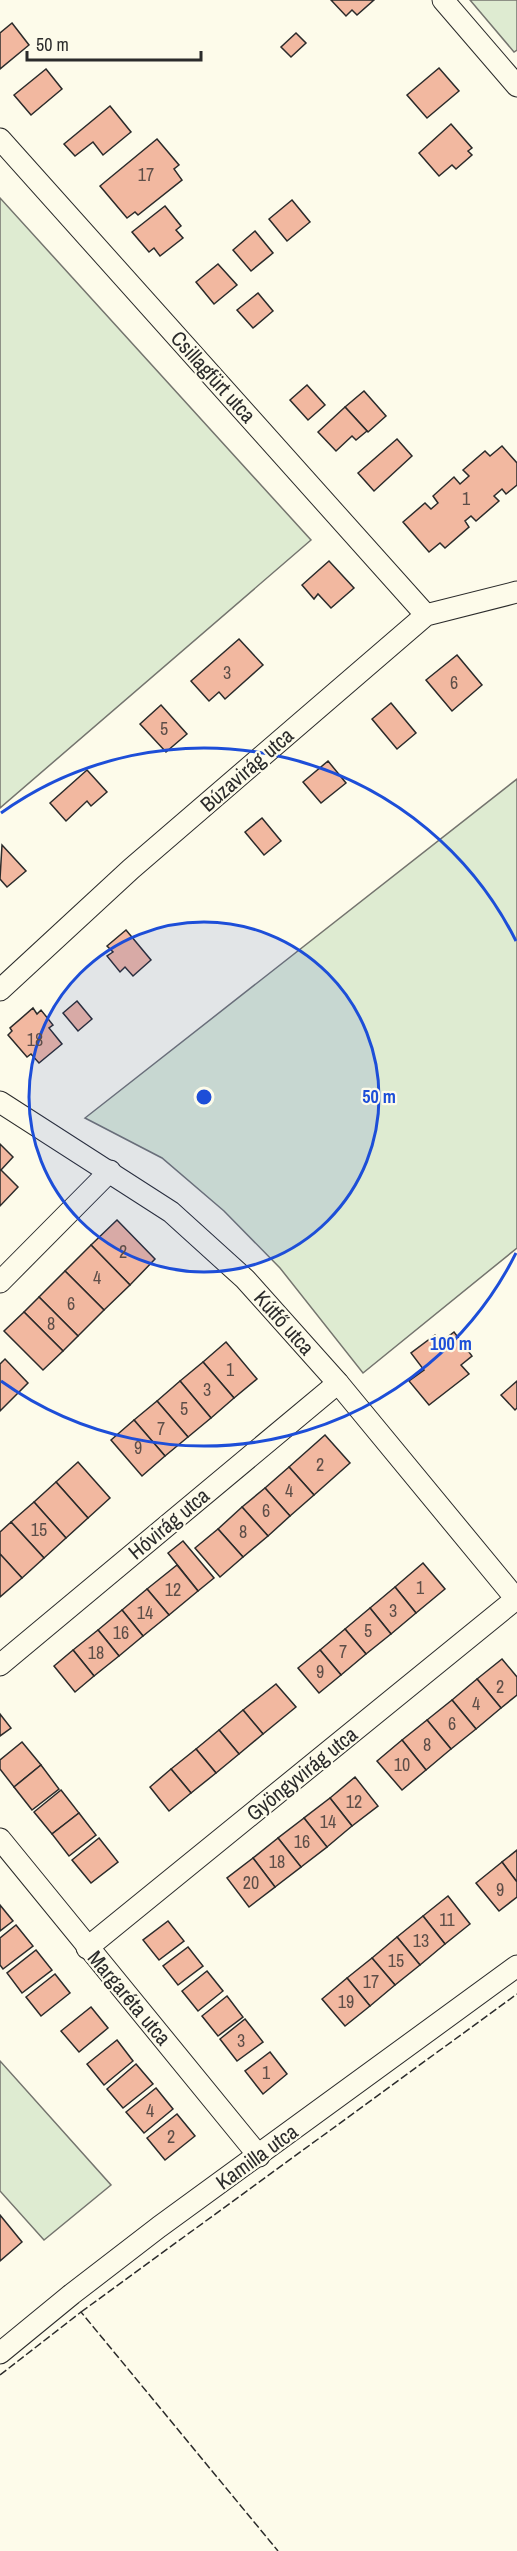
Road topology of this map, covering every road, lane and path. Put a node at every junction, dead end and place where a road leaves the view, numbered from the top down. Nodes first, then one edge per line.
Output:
1 (443, 0) edge
2 (517, 86) edge
3 (0, 139) edge
4 (517, 592) edge
5 (426, 615) junction
6 (0, 990) edge
7 (0, 1102) edge
8 (110, 1170) junction
9 (0, 1282) edge
10 (338, 1383) junction
11 (517, 1600) edge
12 (0, 1665) edge
13 (0, 1839) edge
14 (87, 1948) junction
15 (517, 1966) edge
16 (259, 2156) junction
17 (0, 2353) edge

1 - 2 street
3 - 5 street, Csillagfürt utca
4 - 5 street, Búzavirág utca
5 - 6 street, Búzavirág utca
7 - 8 street, Kútfő utca
8 - 9 street
8 - 10 street, Kútfő utca
10 - 11 street, Kútfő utca
10 - 12 street, Hóvirág utca
11 - 14 street, Gyöngyvirág utca
13 - 14 street, Margaréta utca
14 - 16 street, Margaréta utca
15 - 16 street, Kamilla utca
16 - 17 street, Kamilla utca

